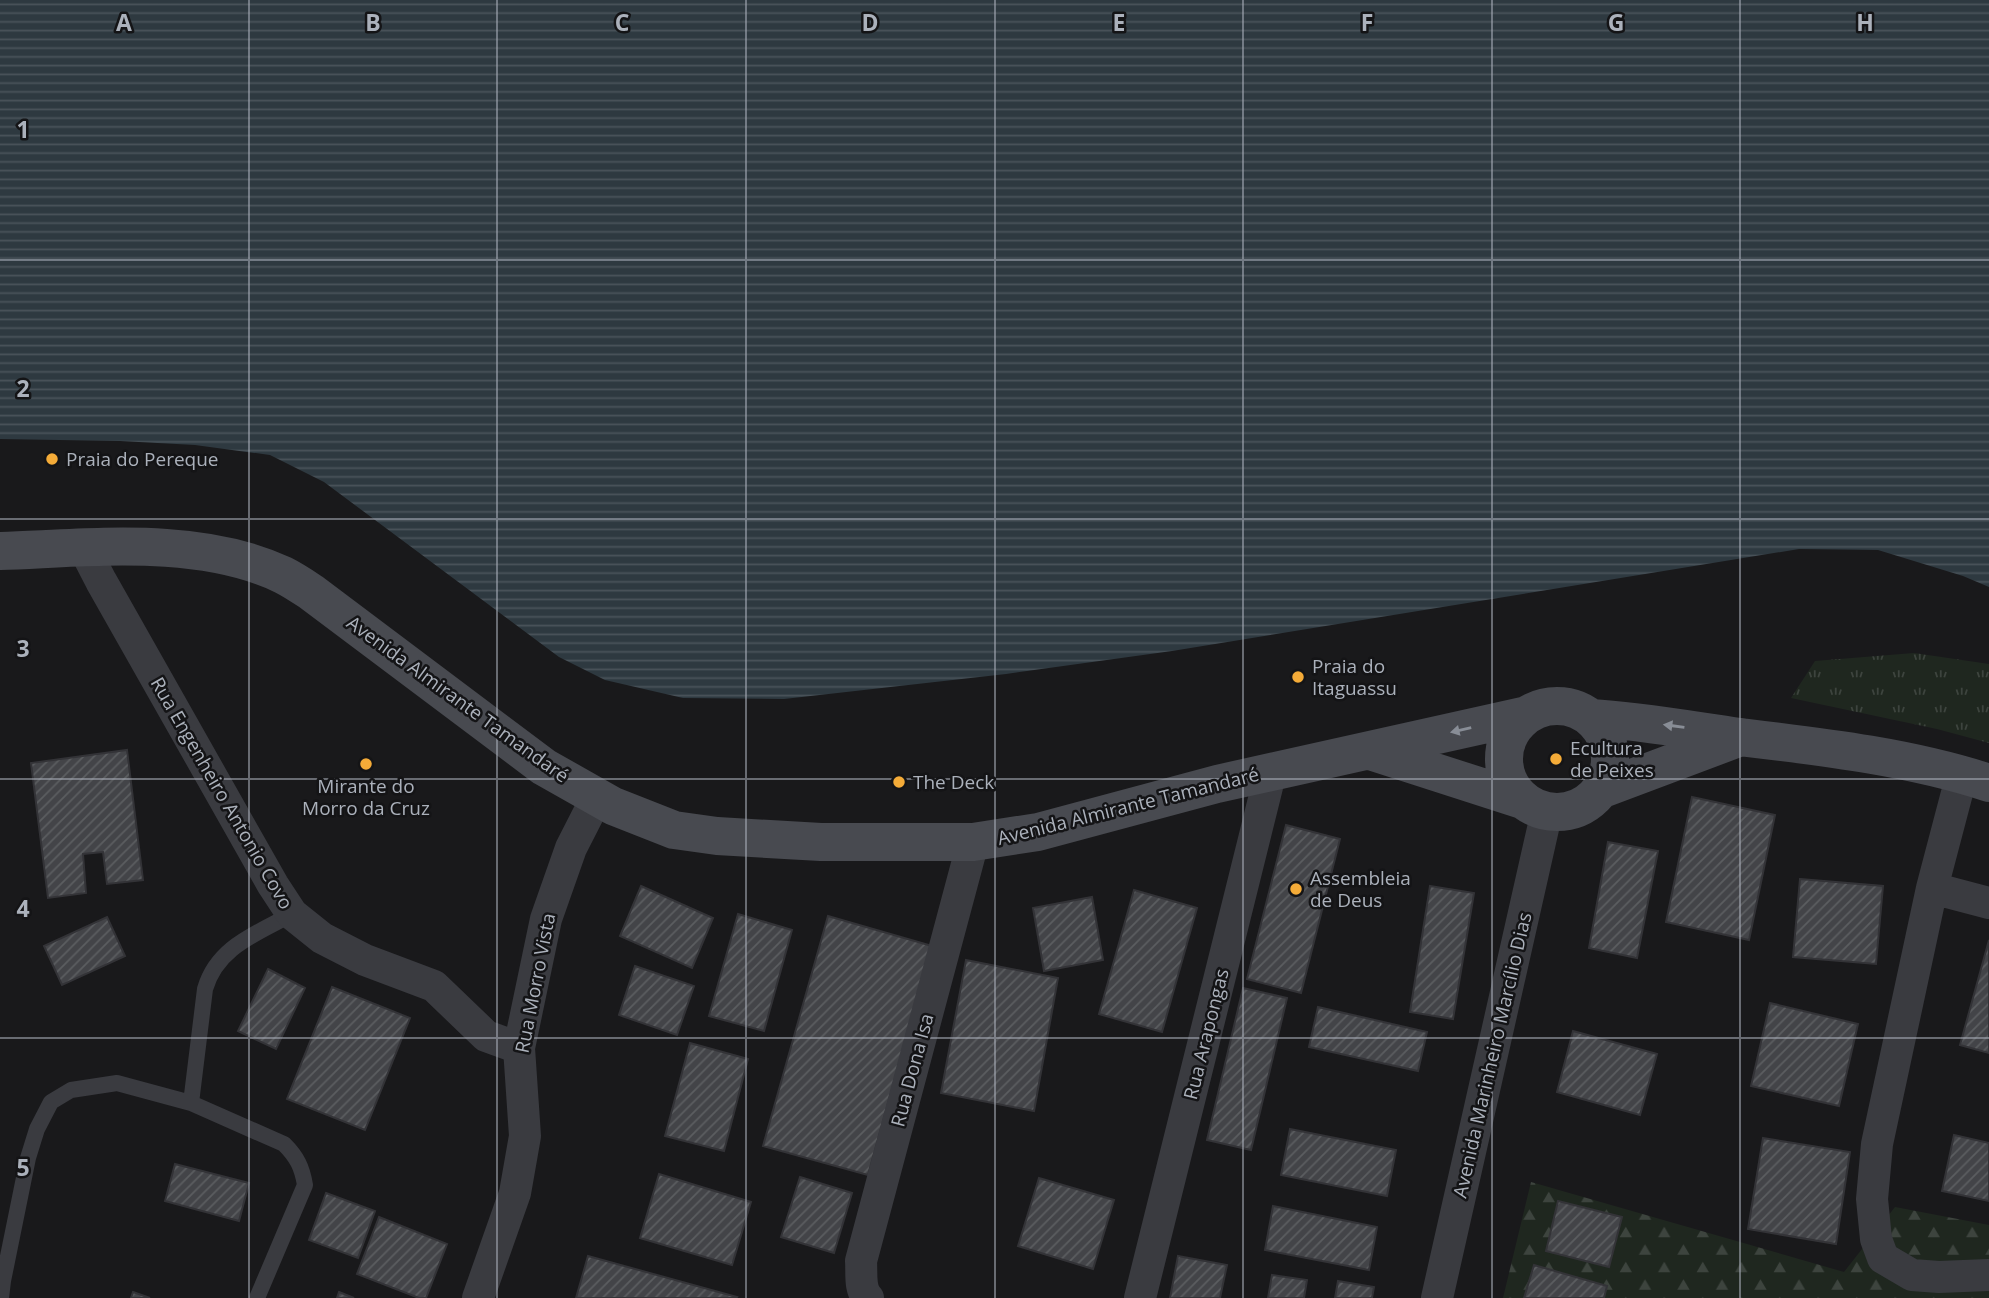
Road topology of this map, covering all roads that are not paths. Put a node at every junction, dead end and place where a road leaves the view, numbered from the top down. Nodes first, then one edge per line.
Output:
1 (84, 548) junction
2 (0, 551) edge
3 (1527, 715) junction
4 (1591, 718) junction
5 (1741, 737) junction
6 (1371, 751) junction
7 (1271, 771) junction
8 (1976, 779) edge
9 (1600, 790) junction
10 (597, 797) junction
11 (1535, 805) junction
12 (973, 842) junction
13 (1932, 888) junction
14 (1989, 903) edge
15 (292, 914) junction
16 (519, 1048) junction
17 (191, 1103) junction
18 (1989, 1275) edge
19 (1, 1298) edge
20 (257, 1298) edge
21 (478, 1298) edge
22 (868, 1298) edge
23 (1140, 1298) edge
24 (1437, 1298) edge

1 - 2 main road, Avenida Almirante Tamandaré
1 - 10 main road, Avenida Almirante Tamandaré
1 - 15 street, Rua Engenheiro Antonio Covo
3 - 4 main road, Avenida Almirante Tamandaré
3 -> 6 main road, Avenida Almirante Tamandaré
3 - 11 main road
5 -> 4 main road, Avenida Almirante Tamandaré
4 - 9 main road
5 - 8 main road, Avenida Almirante Tamandaré
5 - 9 main road, Avenida Almirante Tamandaré
6 - 7 main road, Avenida Almirante Tamandaré
6 - 11 main road, Avenida Almirante Tamandaré
7 - 12 main road, Avenida Almirante Tamandaré
7 - 23 street, Rua Arapongas
8 - 13 street
9 - 11 main road, Avenida Almirante Tamandaré
10 - 12 main road, Avenida Almirante Tamandaré
10 - 16 street, Rua Morro Vista
11 - 24 street, Avenida Marinheiro Marcílio Dias
12 - 22 street, Rua Dona Isa
13 - 14 street
13 - 18 street
15 - 16 street, Rua Engenheiro Antonio Covo
15 - 17 lane
16 - 21 street, Rua Morro Vista
17 - 19 lane
17 - 20 lane

